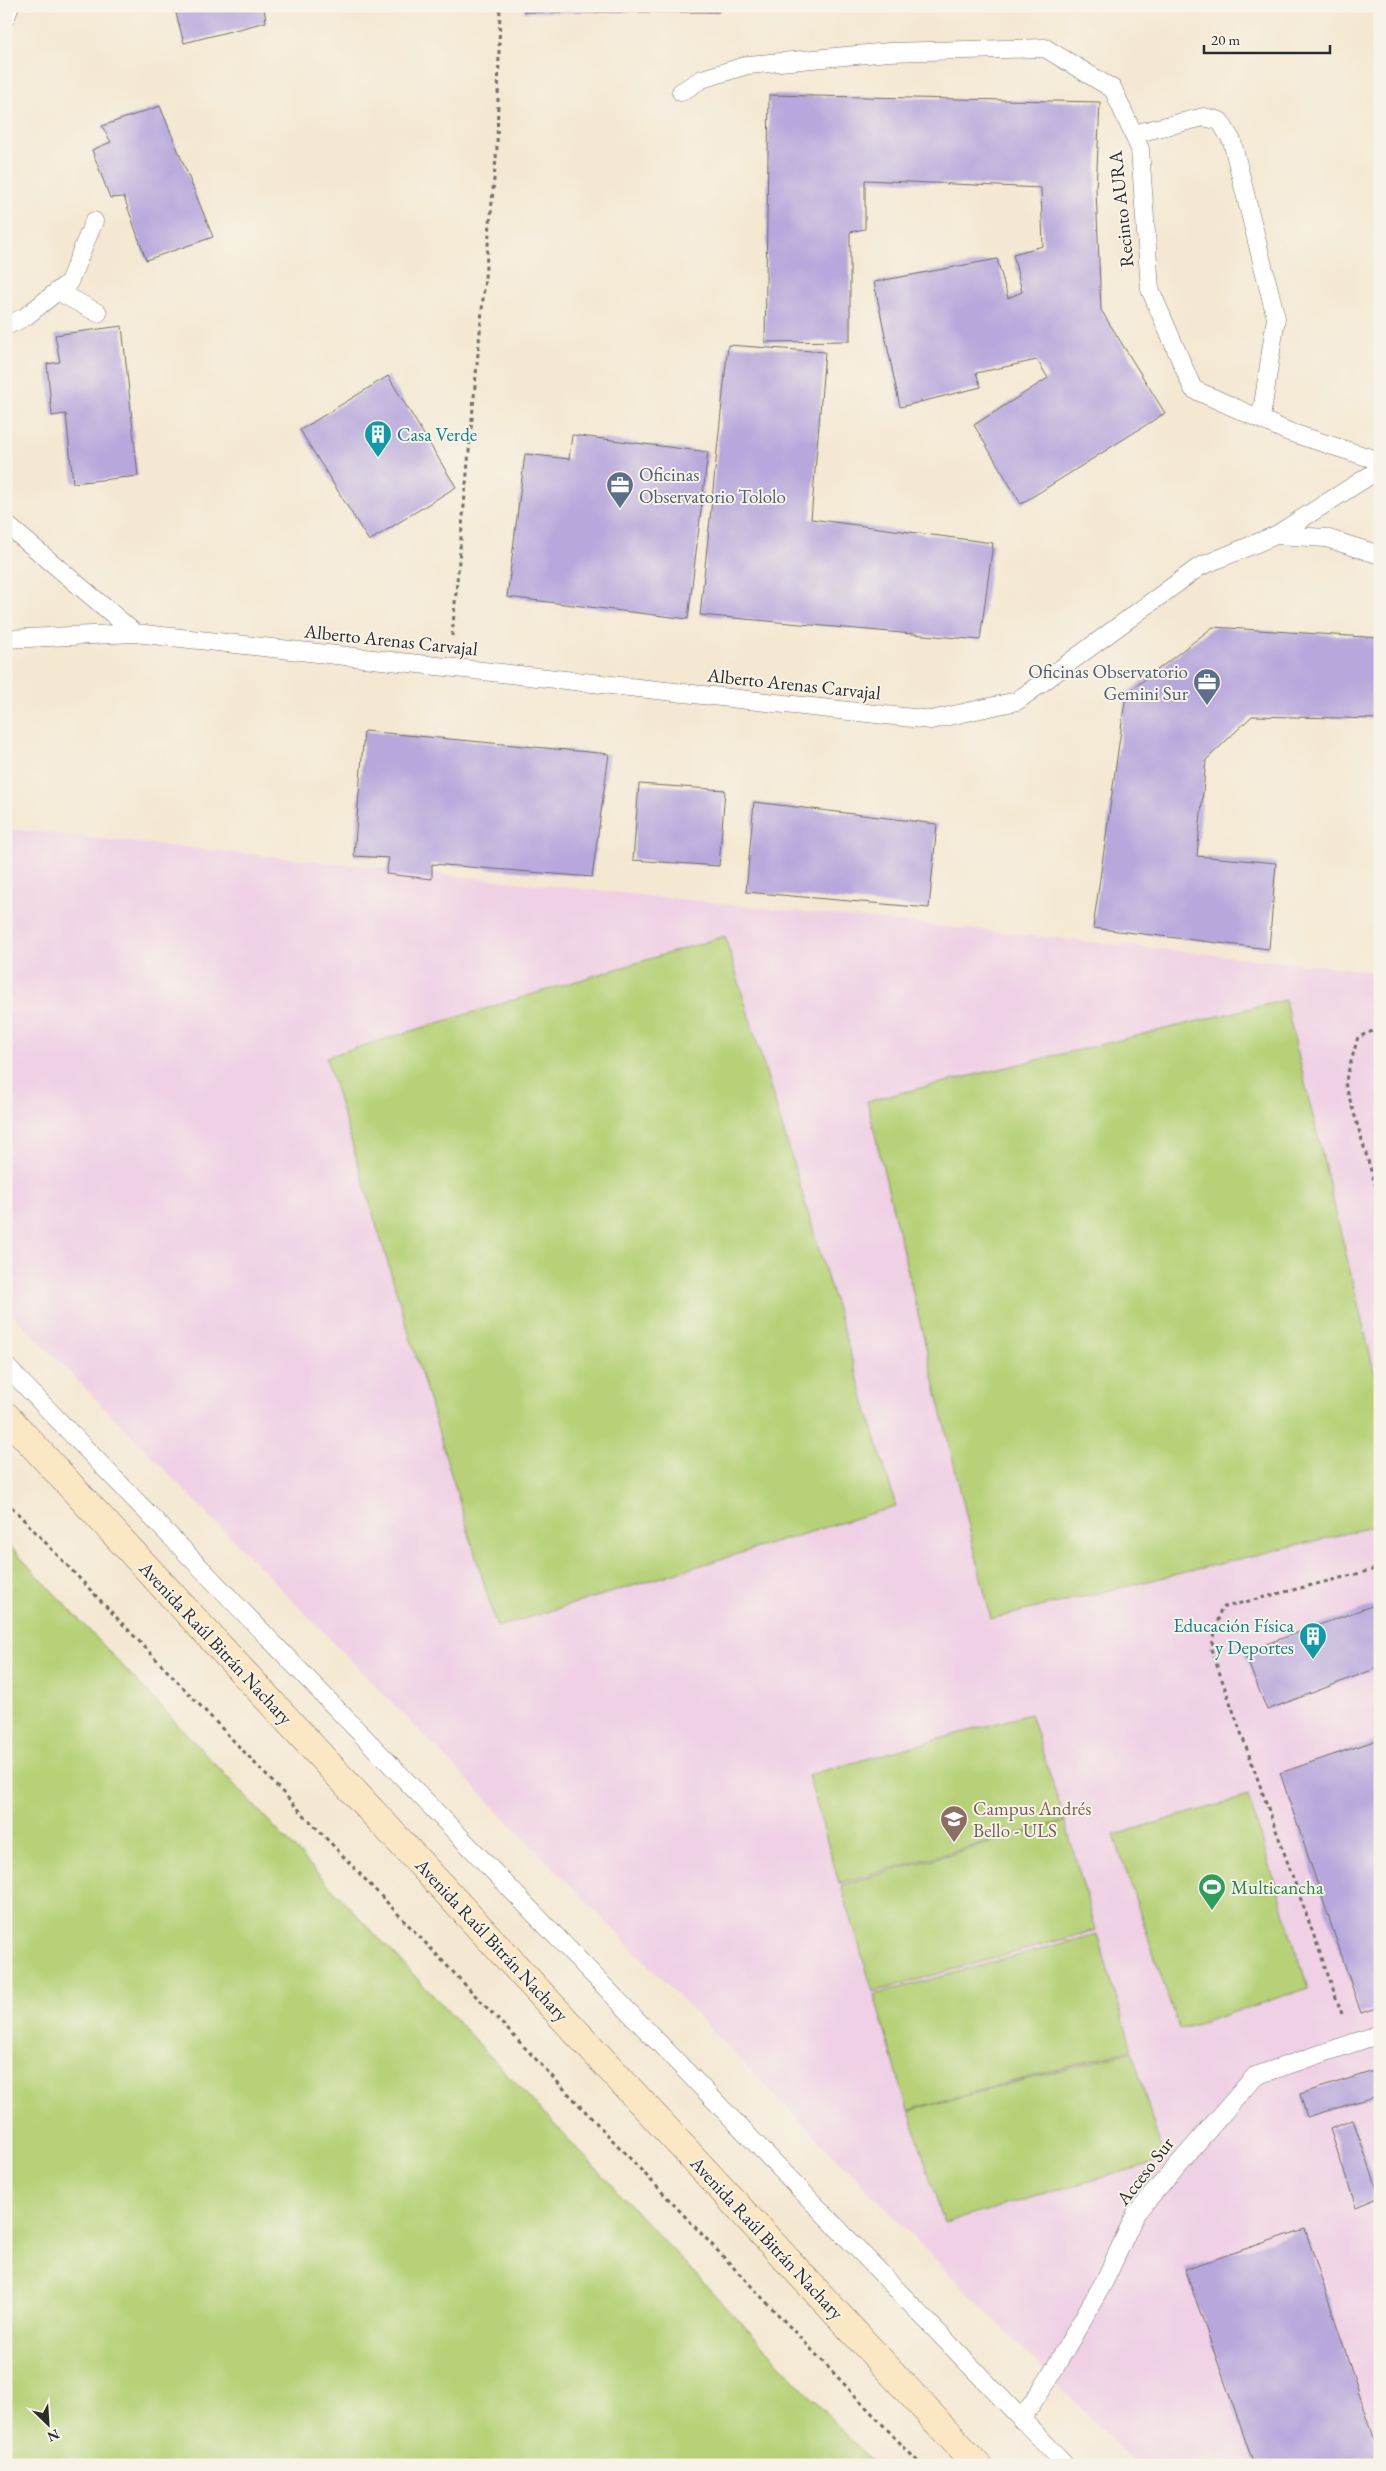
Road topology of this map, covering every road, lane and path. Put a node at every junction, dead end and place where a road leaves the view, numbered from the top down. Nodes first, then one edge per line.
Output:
1 (10, 6) edge
2 (500, 6) edge
3 (6, 17) edge
4 (681, 92) dead end
5 (1133, 134) junction
6 (94, 221) dead end
7 (57, 291) junction
8 (98, 313) dead end
9 (6, 326) edge
10 (1261, 419) junction
11 (1380, 461) edge
12 (1380, 469) edge
13 (6, 524) edge
14 (1276, 535) junction
15 (1380, 555) edge
16 (135, 633) junction
17 (6, 639) edge
18 (450, 668) junction
19 (1380, 1028) edge
20 (1380, 1201) edge
21 (6, 1366) edge
22 (6, 1416) edge
23 (6, 1501) edge
24 (1380, 1568) edge
25 (1380, 2034) edge
26 (1352, 2043) junction
27 (1021, 2420) junction
28 (921, 2465) edge
29 (977, 2465) edge
30 (1066, 2465) edge

1 - 3 lane
2 - 18 path
4 - 5 lane, Recinto AURA
5 - 10 lane, Recinto AURA
5 - 10 lane
6 - 7 lane
7 - 8 lane
7 - 9 lane
10 - 11 lane, Recinto AURA
12 - 14 lane, Alberto Arenas Carvajal
13 - 16 lane
14 - 15 lane
14 - 18 lane, Alberto Arenas Carvajal
16 - 17 lane, Alberto Arenas Carvajal
16 - 18 lane, Alberto Arenas Carvajal
19 - 20 path
21 - 27 lane
22 - 29 main road, Avenida Raúl Bitrán Nachary
23 - 28 path
24 - 26 path
25 - 26 lane, Acceso Sur
26 - 27 lane, Acceso Sur
27 - 30 lane

